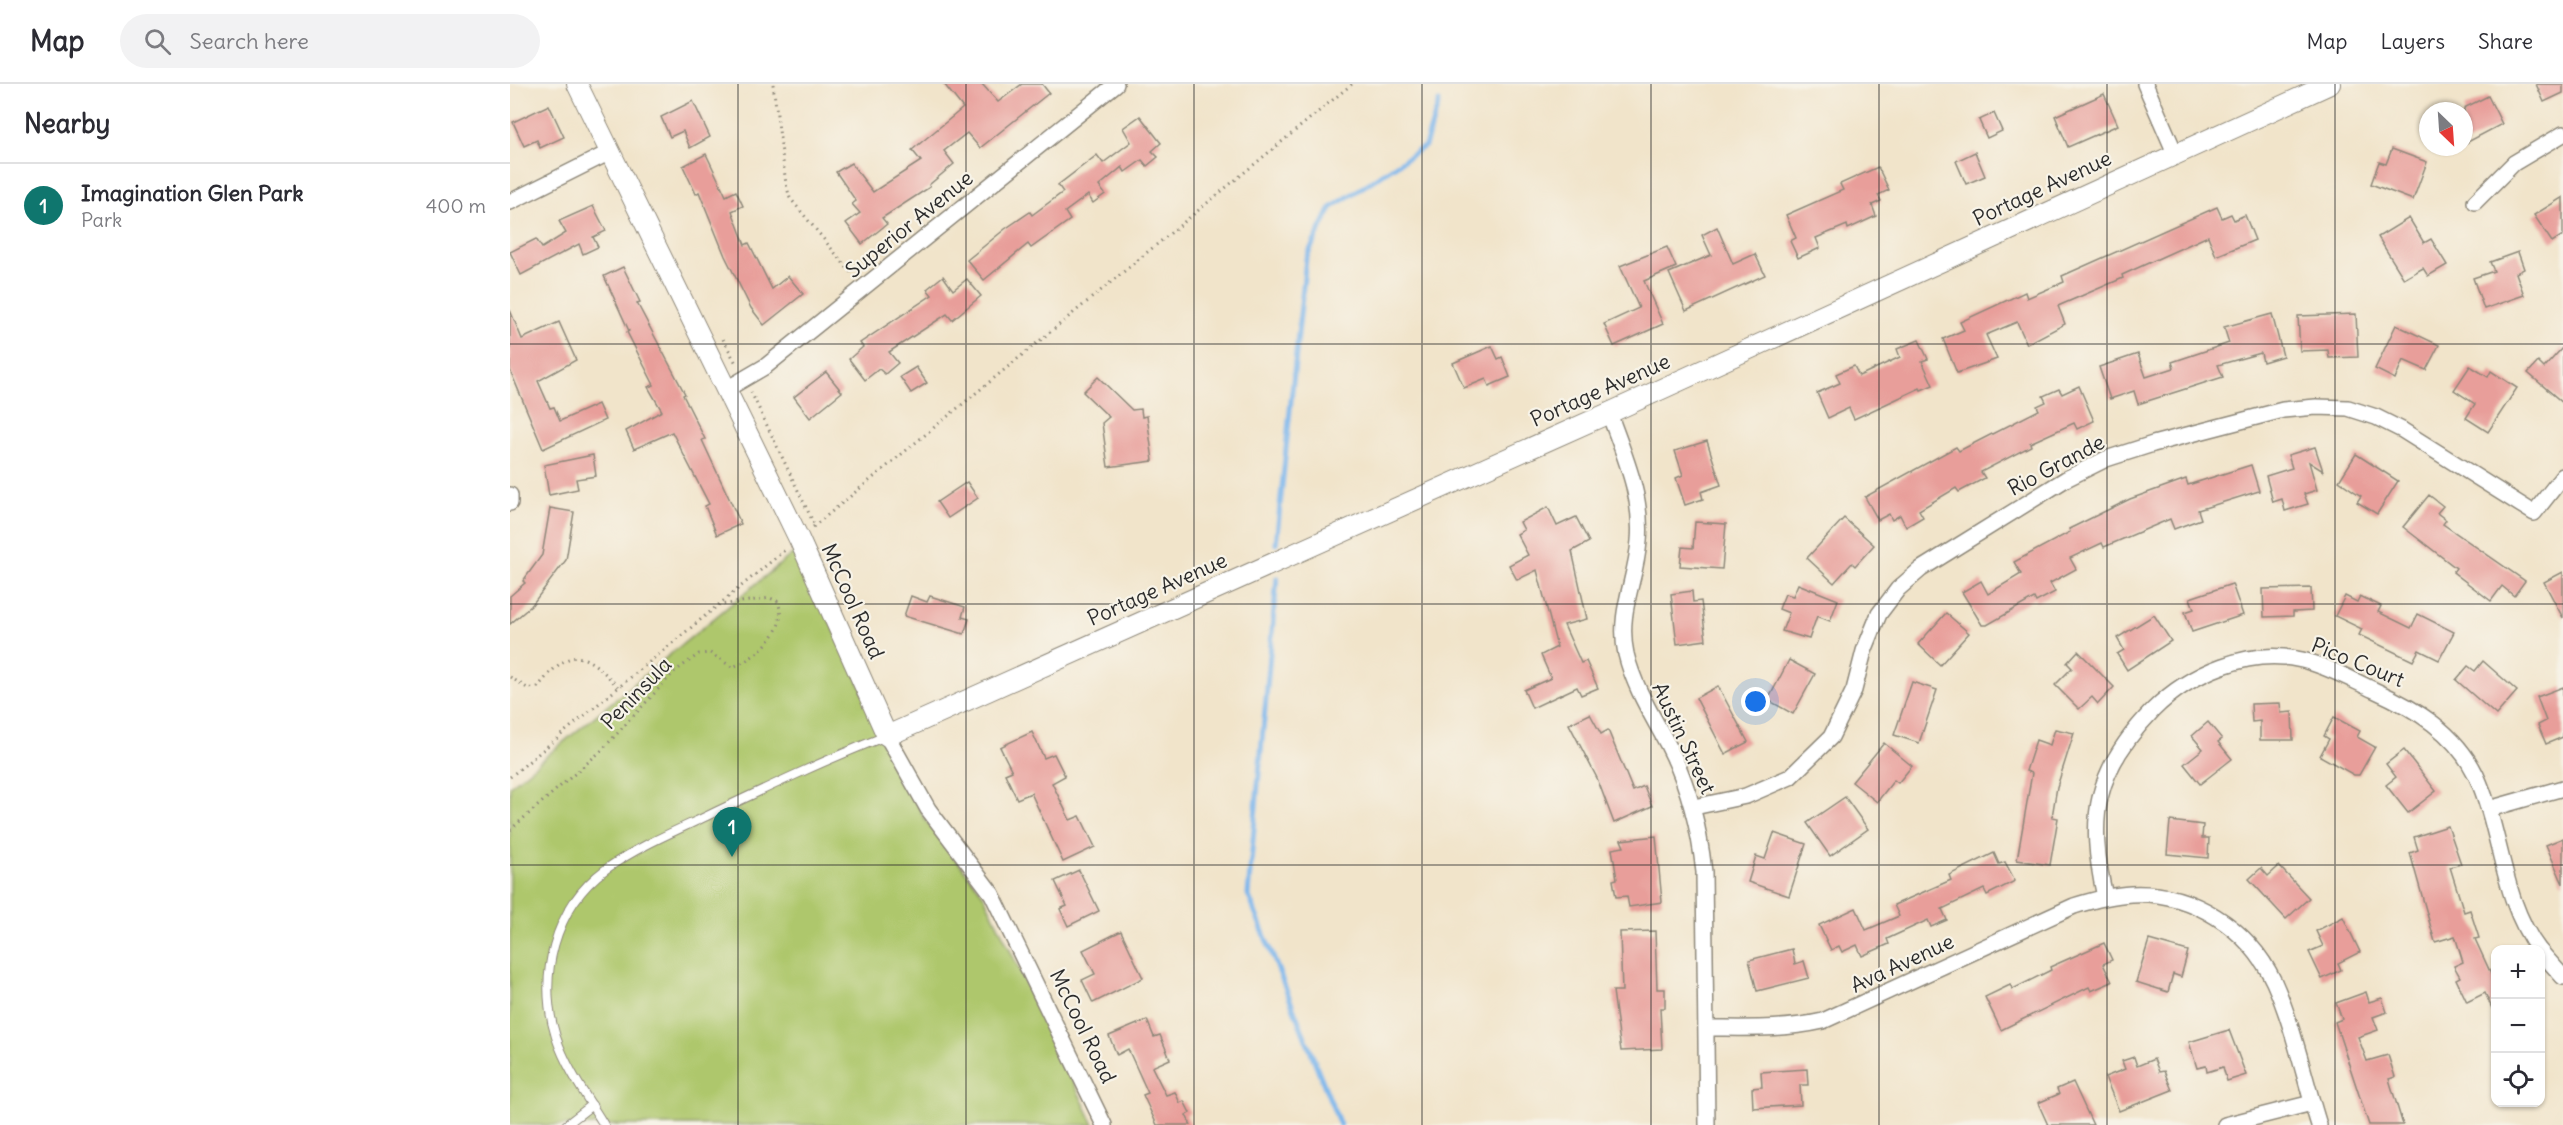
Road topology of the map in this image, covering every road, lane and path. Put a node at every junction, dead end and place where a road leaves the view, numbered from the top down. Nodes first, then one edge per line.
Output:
1 (577, 84) edge
2 (773, 84) edge
3 (1116, 84) edge
4 (1352, 84) edge
5 (2145, 84) edge
6 (2330, 84) edge
7 (2563, 134) edge
8 (610, 152) junction
9 (2175, 153) junction
10 (510, 202) edge
11 (2475, 202) dead end
12 (853, 275) dead end
13 (725, 390) junction
14 (1609, 413) junction
15 (2563, 476) edge
16 (510, 495) edge
17 (510, 503) edge
18 (799, 539) junction
19 (719, 605) junction
20 (510, 676) edge
21 (618, 688) junction
22 (887, 736) junction
23 (510, 777) edge
24 (2563, 788) edge
25 (1694, 807) junction
26 (2488, 809) junction
27 (510, 830) edge
28 (2105, 897) junction
29 (2537, 945) edge
30 (2545, 956) edge
31 (2563, 977) edge
32 (1707, 1028) junction
33 (2312, 1103) junction
34 (592, 1105) junction
35 (567, 1125) edge
36 (604, 1125) edge
37 (1104, 1125) edge
38 (1707, 1125) edge
39 (2225, 1125) edge
40 (2319, 1125) edge

1 - 8 street, McCool Road
2 - 12 path
3 - 13 street, Superior Avenue
4 - 18 path
5 - 9 street
6 - 9 street, Portage Avenue
7 - 11 street
8 - 10 street
8 - 13 street, McCool Road
9 - 14 street, Portage Avenue
13 - 18 street, McCool Road
14 - 22 street, Portage Avenue
14 - 25 street, Austin Street
15 - 25 street, Rio Grande
16 - 17 street
18 - 19 path
18 - 22 street, McCool Road
19 - 21 path
19 - 27 path, Peninsula
20 - 21 path
21 - 23 path
22 - 34 lane
22 - 37 street, McCool Road
24 - 26 street
25 - 32 street, Austin Street
26 - 28 street, Pico Court
26 - 29 street, Pico Court
28 - 32 street, Ava Avenue
28 - 33 street, Ava Avenue
30 - 31 street, Pico Court
32 - 38 street, Austin Street
33 - 39 street
33 - 40 street, Ava Avenue
34 - 35 lane
34 - 36 lane

